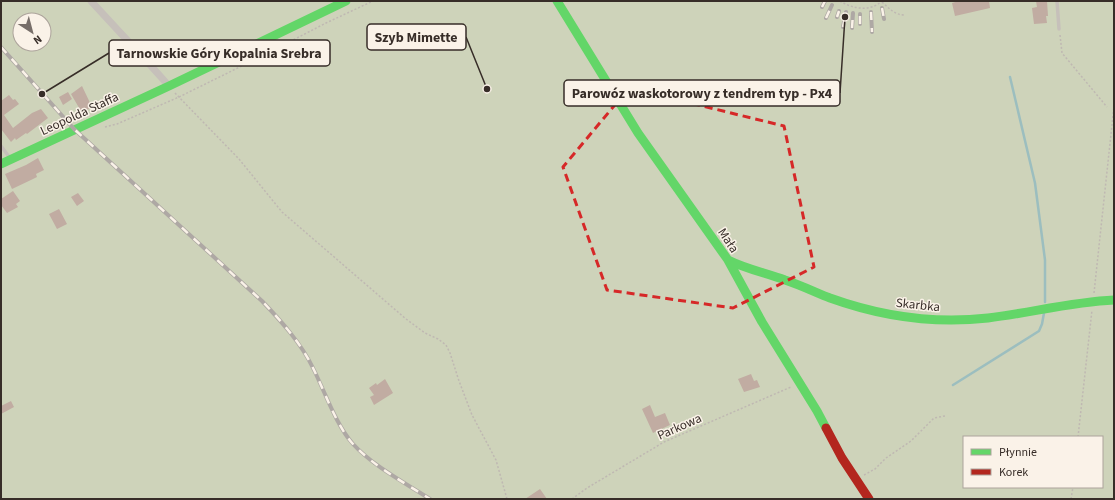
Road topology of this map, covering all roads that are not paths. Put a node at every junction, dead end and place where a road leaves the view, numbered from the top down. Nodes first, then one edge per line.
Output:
1 (91, 1) edge
2 (346, 1) edge
3 (557, 1) edge
4 (1058, 1) edge
5 (1059, 29) road end
6 (168, 86) junction
7 (1, 146) edge
8 (11, 159) junction
9 (1, 164) edge
10 (728, 260) junction
11 (1114, 300) edge
12 (870, 499) edge

1 - 6 street
2 - 6 street, Leopolda Staffa
3 - 10 street, Mała
4 - 5 lane
6 - 8 street, Leopolda Staffa
7 - 8 lane
8 - 9 street, Leopolda Staffa
10 - 11 street, Skarbka
10 - 12 street, Mała

